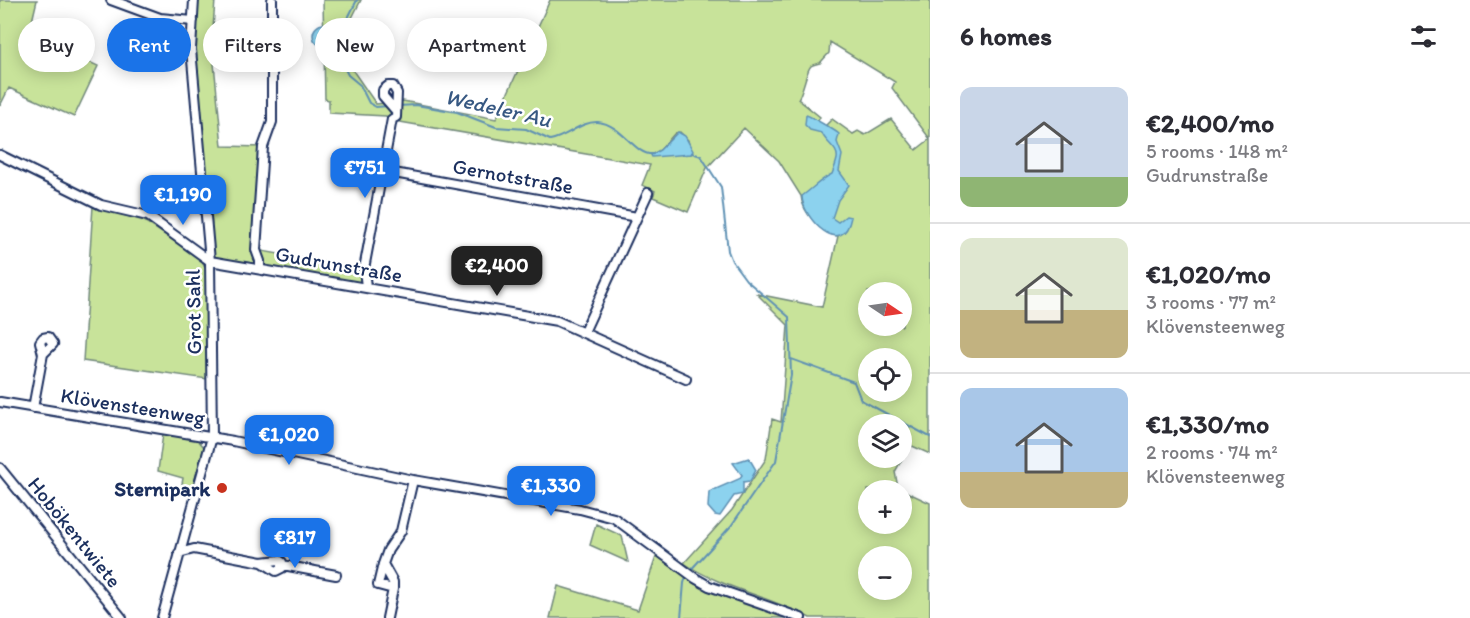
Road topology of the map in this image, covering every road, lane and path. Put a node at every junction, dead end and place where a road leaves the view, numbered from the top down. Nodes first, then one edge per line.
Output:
1 (111, 0) edge
2 (194, 0) edge
3 (272, 0) edge
4 (132, 4) edge
5 (193, 21) junction
6 (396, 111) junction
7 (0, 155) edge
8 (383, 171) junction
9 (648, 192) dead end
10 (637, 217) junction
11 (210, 261) junction
12 (260, 269) junction
13 (366, 287) junction
14 (584, 332) junction
15 (43, 354) dead end
16 (686, 379) dead end
17 (0, 402) edge
18 (33, 408) junction
19 (212, 437) junction
20 (0, 468) edge
21 (413, 480) junction
22 (183, 538) junction
23 (194, 549) junction
24 (179, 553) junction
25 (383, 564) junction
26 (336, 575) dead end
27 (393, 589) junction
28 (122, 618) edge
29 (162, 618) edge
30 (387, 618) edge
31 (801, 618) edge

1 - 4 street
2 - 5 street, Grot Sahl
3 - 12 street
4 - 5 street
5 - 11 street, Grot Sahl
6 - 6 street
6 - 8 street
7 - 11 street, Gudrunstraße
8 - 10 street, Gernotstraße
8 - 13 street
9 - 10 street
10 - 14 street
11 - 12 street, Gudrunstraße
11 - 19 street, Grot Sahl
12 - 13 street, Gudrunstraße
13 - 14 street, Gudrunstraße
14 - 16 street, Gudrunstraße
15 - 18 street
17 - 18 street, Klövensteenweg
18 - 19 street, Klövensteenweg
19 - 21 street, Klövensteenweg
19 - 22 street, Grot Sahl
20 - 28 street, Hobökentwiete
21 - 25 street
21 - 31 street, Klövensteenweg
22 - 23 street
22 - 24 street, Grot Sahl
23 - 24 street
23 - 26 street
24 - 29 street, Grot Sahl
25 - 27 street
25 - 27 street
27 - 30 street

